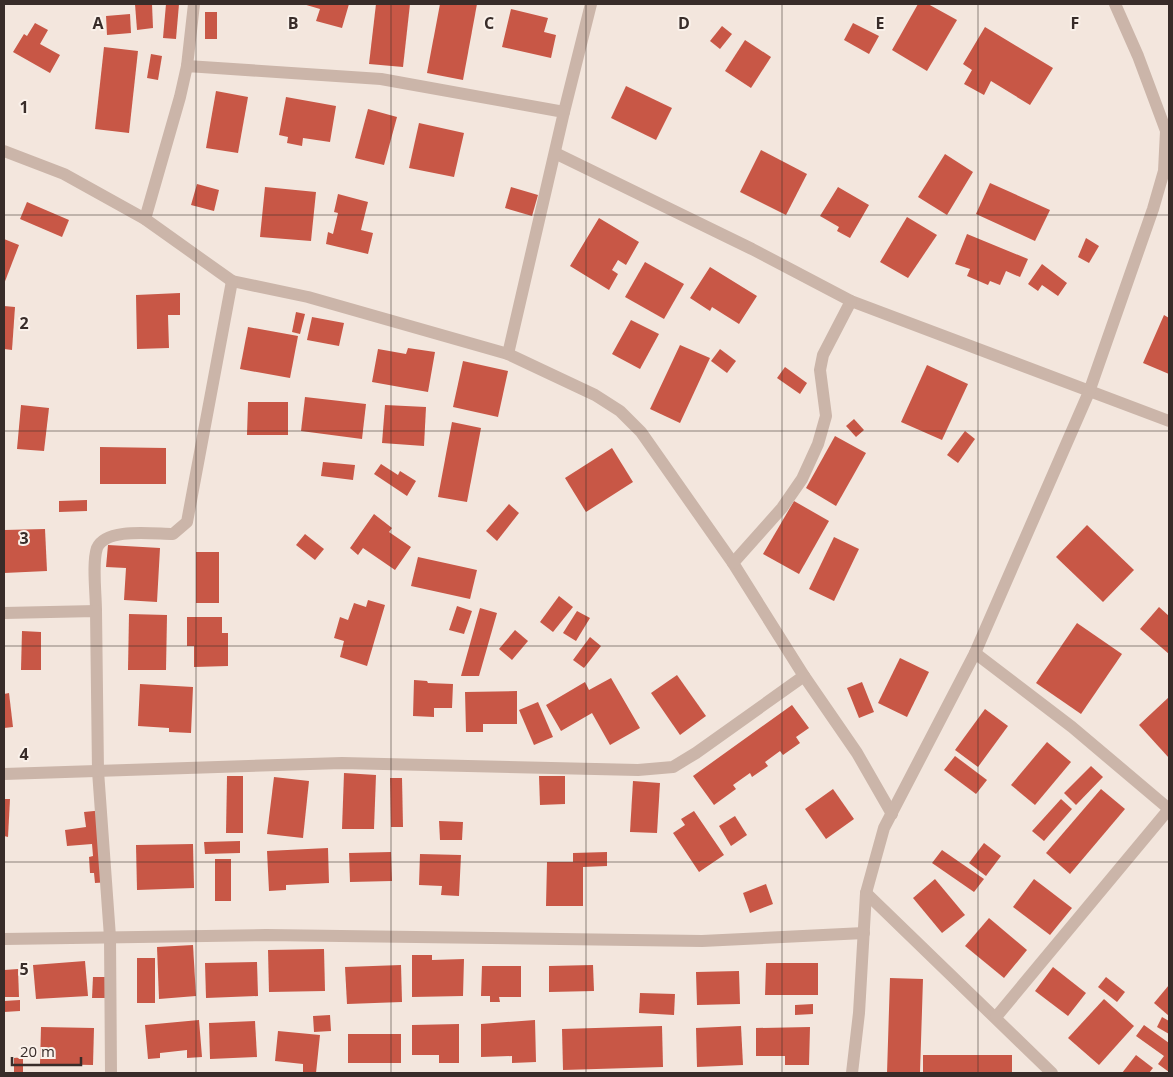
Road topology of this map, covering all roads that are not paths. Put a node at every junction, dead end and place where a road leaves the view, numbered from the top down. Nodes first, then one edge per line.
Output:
1 (194, 4) edge
2 (591, 4) edge
3 (1115, 4) edge
4 (187, 66) junction
5 (564, 112) junction
6 (4, 151) edge
7 (555, 153) junction
8 (145, 219) junction
9 (232, 282) junction
10 (851, 301) junction
11 (508, 354) junction
12 (1089, 392) junction
13 (1169, 421) edge
14 (733, 563) junction
15 (96, 611) junction
16 (4, 613) edge
17 (975, 653) junction
18 (804, 676) junction
19 (98, 771) junction
20 (4, 774) edge
21 (1169, 809) edge
22 (892, 814) junction
23 (866, 893) junction
24 (864, 933) junction
25 (110, 937) junction
26 (4, 940) edge
27 (996, 1017) junction
28 (111, 1073) edge
29 (852, 1073) edge
30 (1052, 1073) edge

1 - 4 street
2 - 5 street
3 - 12 street
4 - 5 street
4 - 8 street
5 - 7 street
6 - 8 street
7 - 10 street
7 - 11 street
8 - 9 street
9 - 11 street
9 - 15 street
10 - 12 street
10 - 14 street
11 - 14 street
12 - 13 street
12 - 17 street
14 - 18 street
15 - 16 street
15 - 19 street
17 - 21 street
17 - 22 street
18 - 19 street
18 - 22 street
19 - 20 street
19 - 25 street
21 - 27 street
22 - 23 street
23 - 24 street
23 - 27 street
24 - 25 street
24 - 29 street
25 - 26 street
25 - 28 street
27 - 30 street

